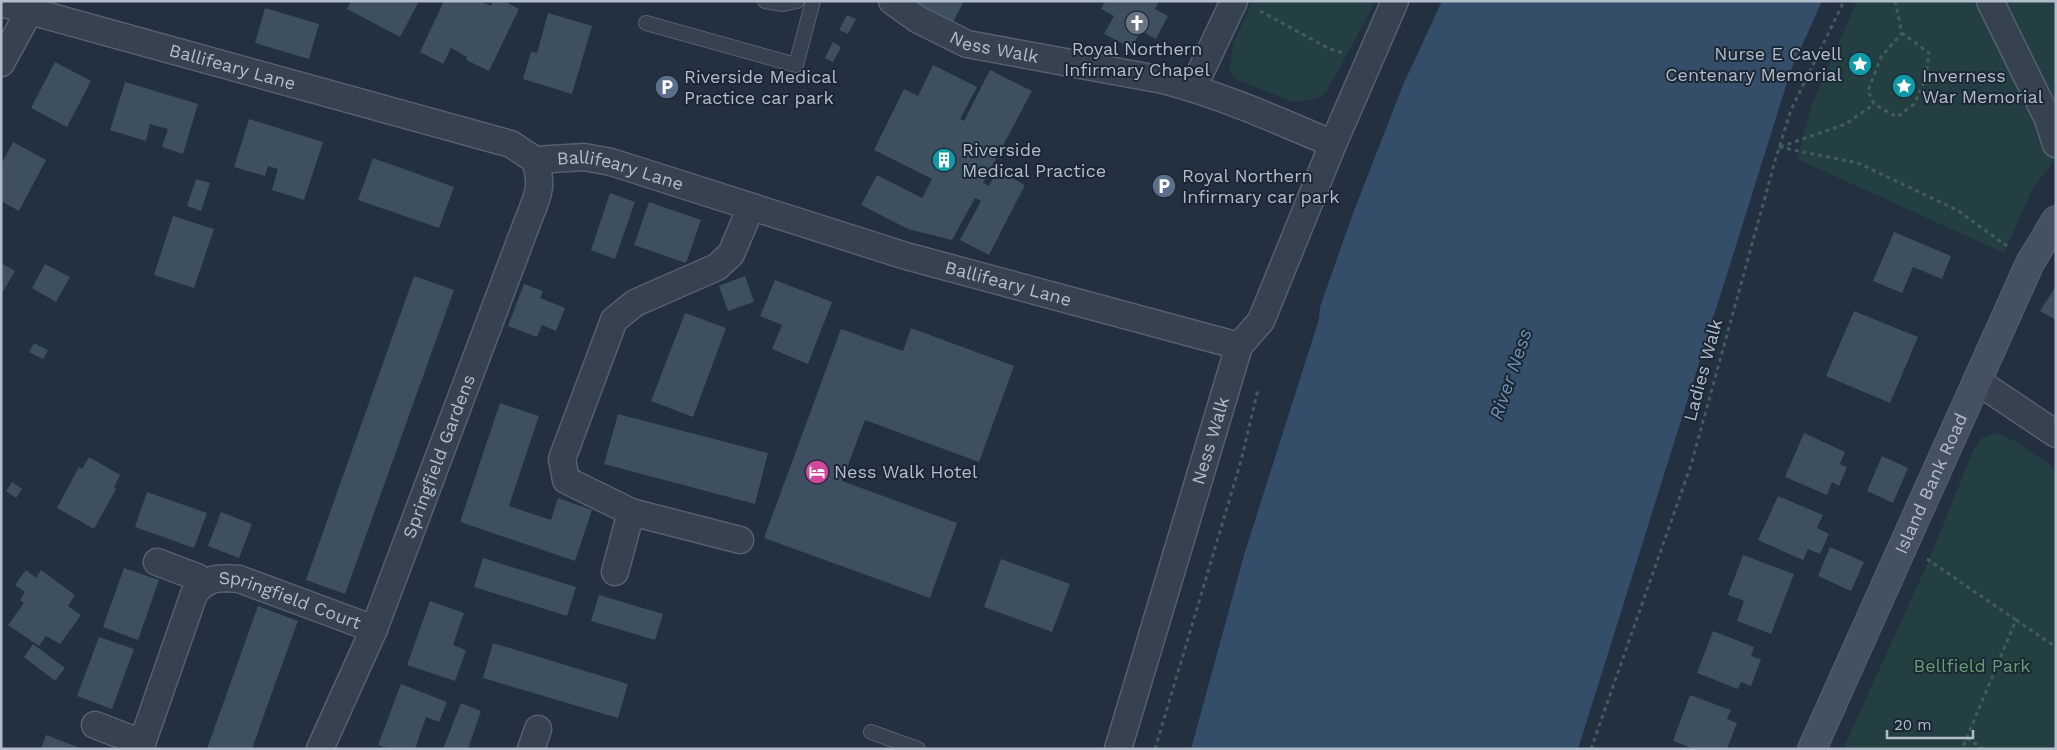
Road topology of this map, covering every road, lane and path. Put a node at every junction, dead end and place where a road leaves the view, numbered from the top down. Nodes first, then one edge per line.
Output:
1 (765, 1) edge
2 (797, 1) edge
3 (814, 1) edge
4 (892, 1) edge
5 (1234, 1) edge
6 (1395, 1) edge
7 (1844, 1) edge
8 (1895, 1) edge
9 (1990, 1) edge
10 (1, 3) edge
11 (32, 6) edge
12 (1259, 11) dead end
13 (646, 23) dead end
14 (1902, 33) junction
15 (1368, 61) junction
16 (1, 64) edge
17 (1193, 88) junction
18 (1874, 104) junction
19 (1332, 144) junction
20 (2056, 144) edge
21 (1779, 147) junction
22 (535, 160) junction
23 (751, 207) junction
24 (2056, 220) edge
25 (2030, 263) junction
26 (1239, 346) junction
27 (1977, 381) junction
28 (1259, 383) dead end
29 (2056, 434) edge
30 (631, 512) junction
31 (740, 540) dead end
32 (1904, 545) junction
33 (157, 562) dead end
34 (615, 572) dead end
35 (203, 582) junction
36 (2016, 620) junction
37 (374, 629) junction
38 (2056, 647) edge
39 (95, 725) dead end
40 (871, 732) dead end
41 (1967, 738) junction
42 (141, 746) edge
43 (320, 749) edge
44 (918, 749) edge
45 (1118, 749) edge
46 (1155, 749) edge
47 (1592, 749) edge
48 (1812, 749) edge
49 (1962, 749) edge
50 (1983, 749) edge

1 - 2 lane
3 - 13 lane
4 - 17 street, Ness Walk
5 - 17 street
6 - 15 street, Ness Walk
7 - 21 path, Ladies Walk
8 - 14 path
9 - 20 street
10 - 11 street, Ballifeary Lane
11 - 16 street
11 - 22 street, Ballifeary Lane
12 - 15 path
14 - 18 path
14 - 18 path
15 - 19 street, Ness Walk
17 - 19 street, Ness Walk
18 - 21 path
19 - 26 street, Ness Walk
21 - 25 path
21 - 47 path, Ladies Walk
22 - 23 street, Ballifeary Lane
22 - 37 street, Springfield Gardens
23 - 26 street, Ballifeary Lane
23 - 30 street
24 - 25 main road, Island Bank Road
25 - 27 main road, Island Bank Road
26 - 45 street, Ness Walk
27 - 29 street
27 - 32 main road, Island Bank Road
28 - 46 path
30 - 31 street
30 - 34 street
32 - 36 path
32 - 48 main road, Island Bank Road
33 - 35 street, Springfield Court
35 - 37 street, Springfield Court
35 - 42 street, Springfield Court
36 - 38 path
36 - 41 path
37 - 43 street, Springfield Gardens
39 - 42 street, Springfield Court
40 - 44 lane
41 - 49 path
41 - 50 path

